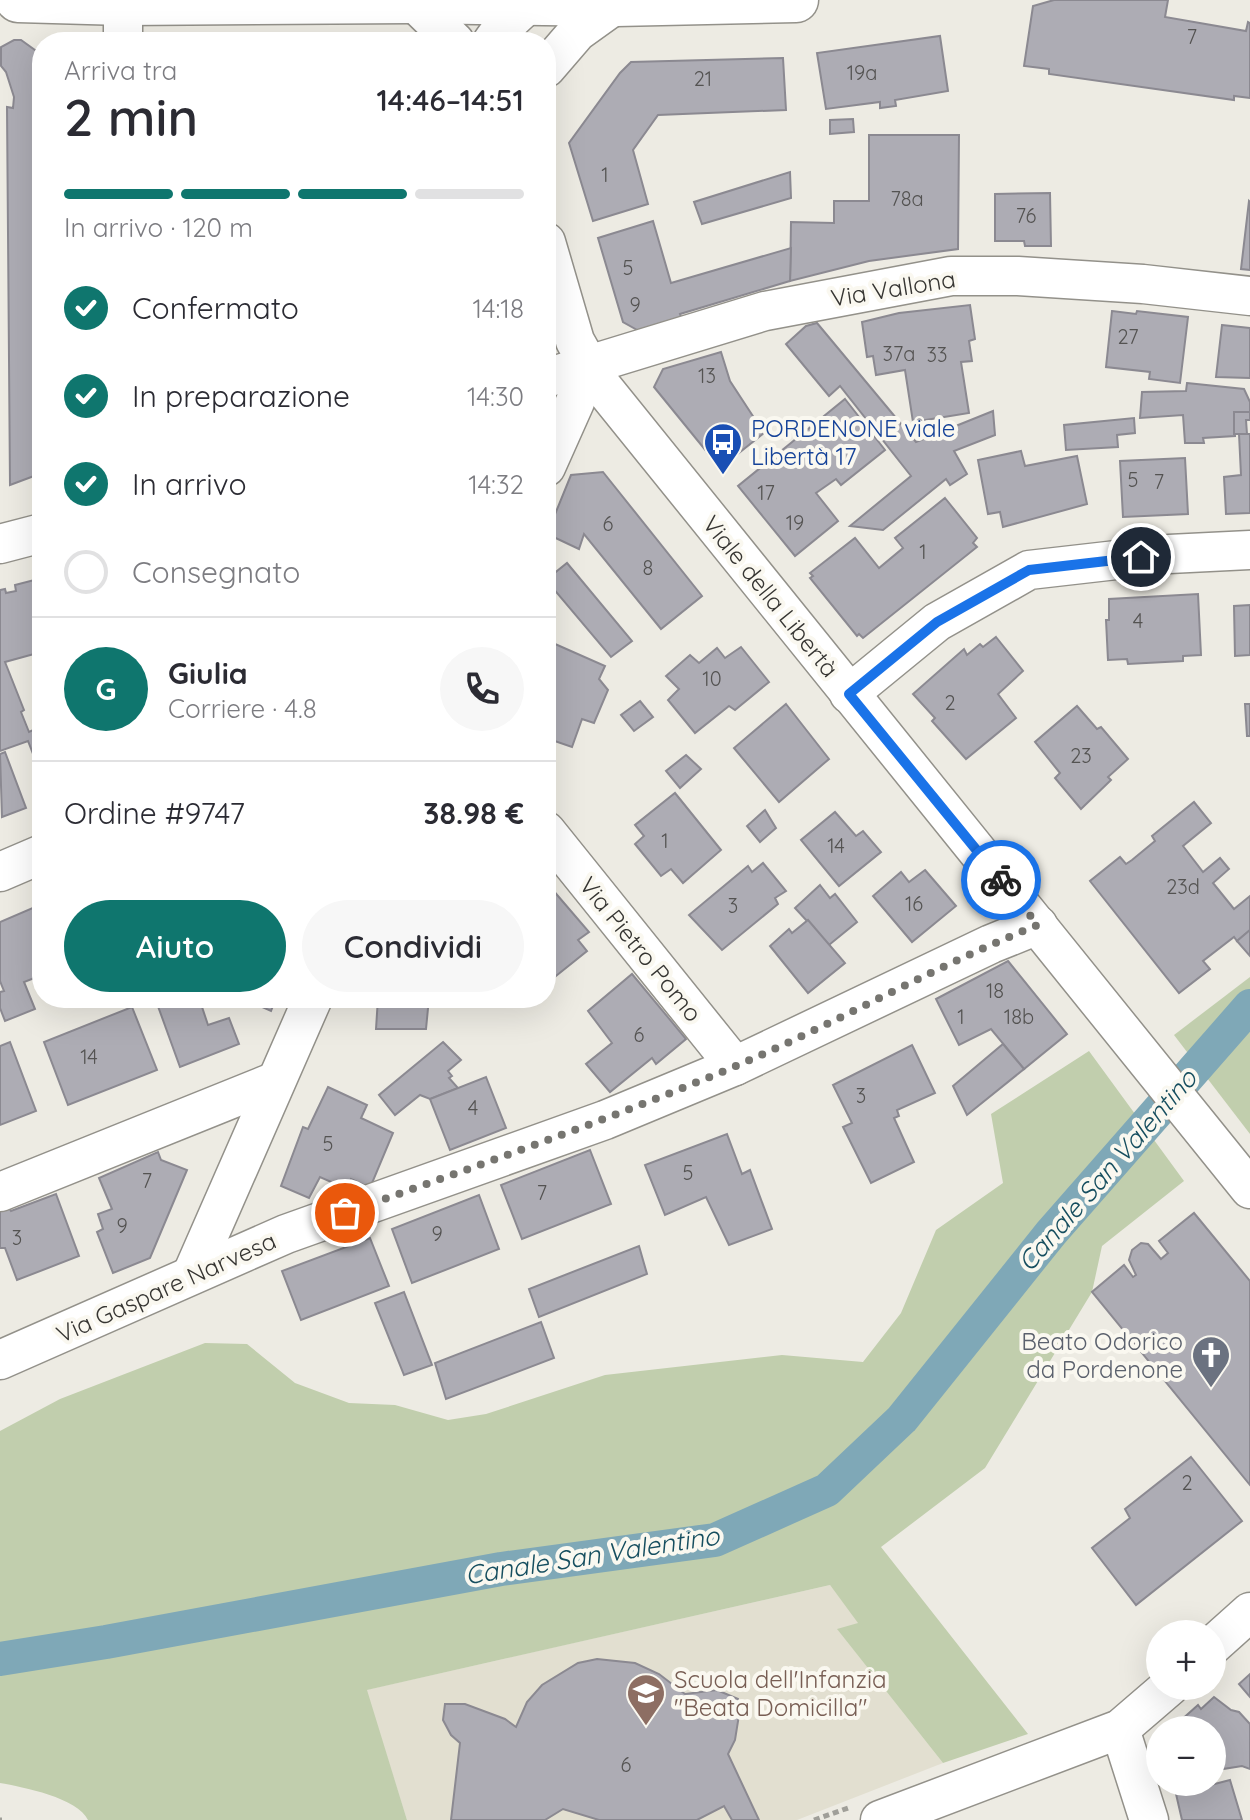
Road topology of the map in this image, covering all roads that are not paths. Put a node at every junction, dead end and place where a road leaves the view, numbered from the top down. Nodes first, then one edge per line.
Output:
1 (18, 0) edge
2 (412, 0) edge
3 (796, 0) edge
4 (746, 1) edge
5 (530, 2) edge
6 (616, 4) junction
7 (123, 23) edge
8 (445, 32) edge
9 (499, 32) edge
10 (556, 56) edge
11 (556, 276) edge
12 (1250, 296) edge
13 (587, 366) junction
14 (556, 375) edge
15 (556, 445) edge
16 (32, 536) edge
17 (0, 544) edge
18 (1250, 550) edge
19 (849, 694) junction
20 (556, 843) edge
21 (32, 858) edge
22 (0, 872) edge
23 (1038, 925) junction
24 (309, 1008) edge
25 (735, 1066) junction
26 (276, 1081) junction
27 (1250, 1189) edge
28 (0, 1192) edge
29 (192, 1274) junction
30 (0, 1358) edge
31 (1250, 1612) edge
32 (1226, 1633) edge
33 (1154, 1700) edge
34 (1120, 1729) junction
35 (880, 1820) edge
36 (1149, 1820) edge

1 - 7 main road
2 - 5 main road
2 - 7 main road
2 - 8 street
3 - 4 main road
4 - 6 main road
5 - 6 main road
5 - 9 street
6 - 10 street
11 - 13 street, Viale della Libertà
12 - 13 street, Via Vallona
13 - 14 street, Via Vallona
13 - 15 street
13 - 19 street, Viale della Libertà
16 - 17 street
18 - 19 street
19 - 23 street, Viale della Libertà
20 - 25 street, Via Pietro Pomo
21 - 22 street
23 - 25 street, Via Gaspare Narvesa
23 - 27 street, Viale della Libertà
24 - 26 street
25 - 29 street, Via Gaspare Narvesa
26 - 28 street
26 - 29 street
29 - 30 street, Via Gaspare Narvesa
31 - 32 street
33 - 34 street
34 - 35 street
34 - 36 street

